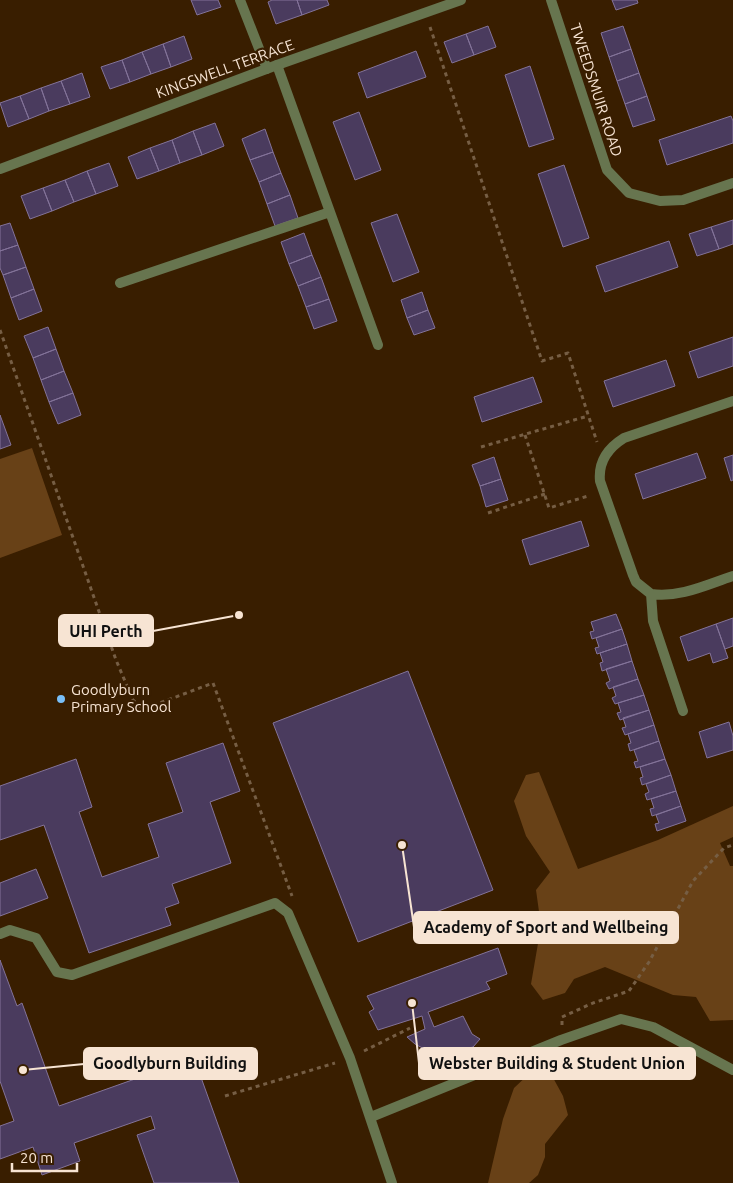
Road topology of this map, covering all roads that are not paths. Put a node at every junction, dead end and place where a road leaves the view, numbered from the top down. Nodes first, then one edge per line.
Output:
1 (240, 0) edge
2 (461, 0) edge
3 (551, 0) edge
4 (272, 68) junction
5 (0, 169) edge
6 (733, 183) edge
7 (330, 212) junction
8 (120, 283) dead end
9 (378, 345) dead end
10 (733, 401) edge
11 (733, 576) edge
12 (651, 594) junction
13 (683, 711) dead end
14 (0, 934) edge
15 (733, 1070) edge
16 (371, 1117) junction
17 (392, 1183) edge

1 - 4 street
2 - 4 street, KINGSWELL TERRACE
3 - 6 street, TWEEDSMUIR ROAD
4 - 5 street, KINGSWELL TERRACE
4 - 7 street
7 - 8 street
7 - 9 street
10 - 12 street
11 - 12 street
12 - 13 street
14 - 16 street
15 - 16 street
16 - 17 street

